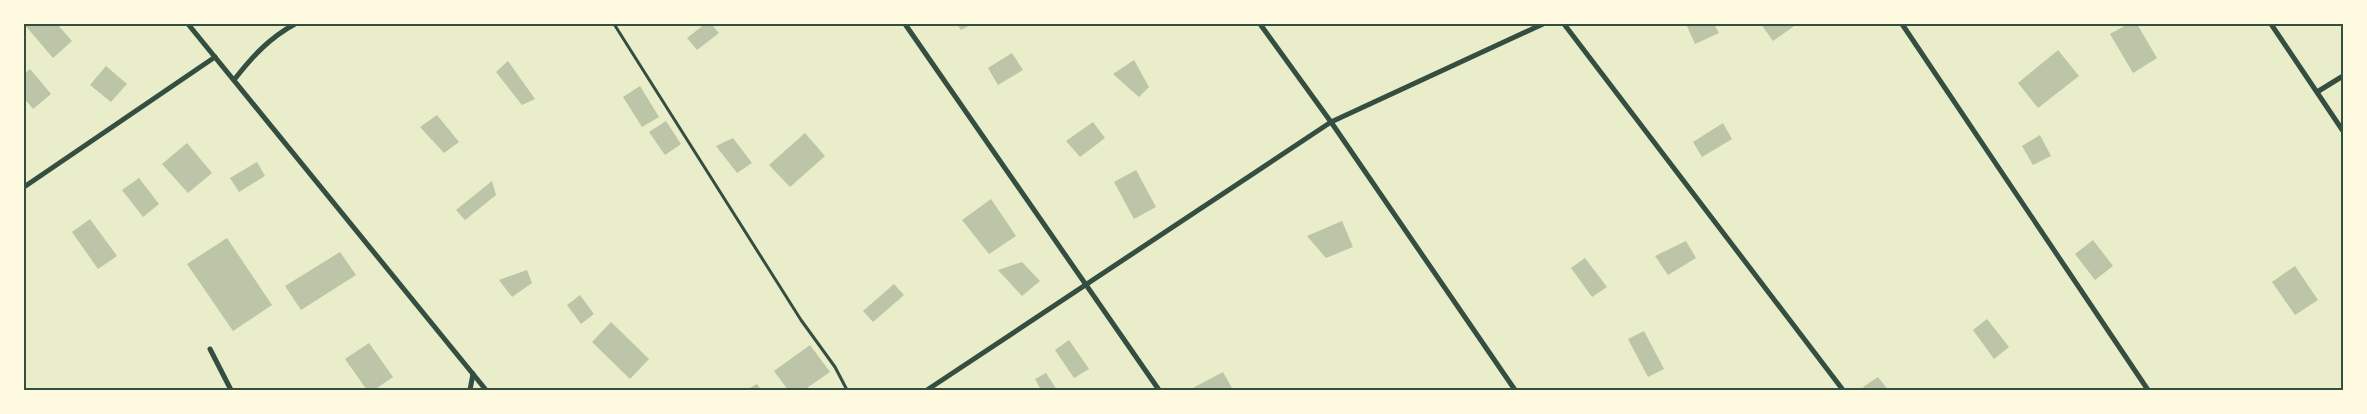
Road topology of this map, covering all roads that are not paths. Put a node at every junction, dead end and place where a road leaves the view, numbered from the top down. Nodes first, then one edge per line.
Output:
1 (188, 24) edge
2 (296, 24) edge
3 (905, 24) edge
4 (1260, 24) edge
5 (1543, 24) edge
6 (1564, 24) edge
7 (1902, 24) edge
8 (2271, 24) edge
9 (214, 57) junction
10 (2343, 76) edge
11 (234, 80) junction
12 (2317, 92) junction
13 (1331, 122) junction
14 (2343, 131) edge
15 (24, 187) edge
16 (1086, 283) junction
17 (210, 349) dead end
18 (473, 374) junction
19 (231, 390) edge
20 (470, 390) edge
21 (486, 390) edge
22 (927, 390) edge
23 (1159, 390) edge
24 (1515, 390) edge
25 (1843, 390) edge
26 (2148, 390) edge

1 - 9 street
2 - 11 street
3 - 16 street
4 - 13 street
5 - 13 street
6 - 25 street
7 - 26 street
8 - 12 street
9 - 11 street
9 - 15 street
10 - 12 street
11 - 18 street
12 - 14 street
13 - 16 street
13 - 24 street
16 - 22 street
16 - 23 street
17 - 19 street
18 - 20 street
18 - 21 street

